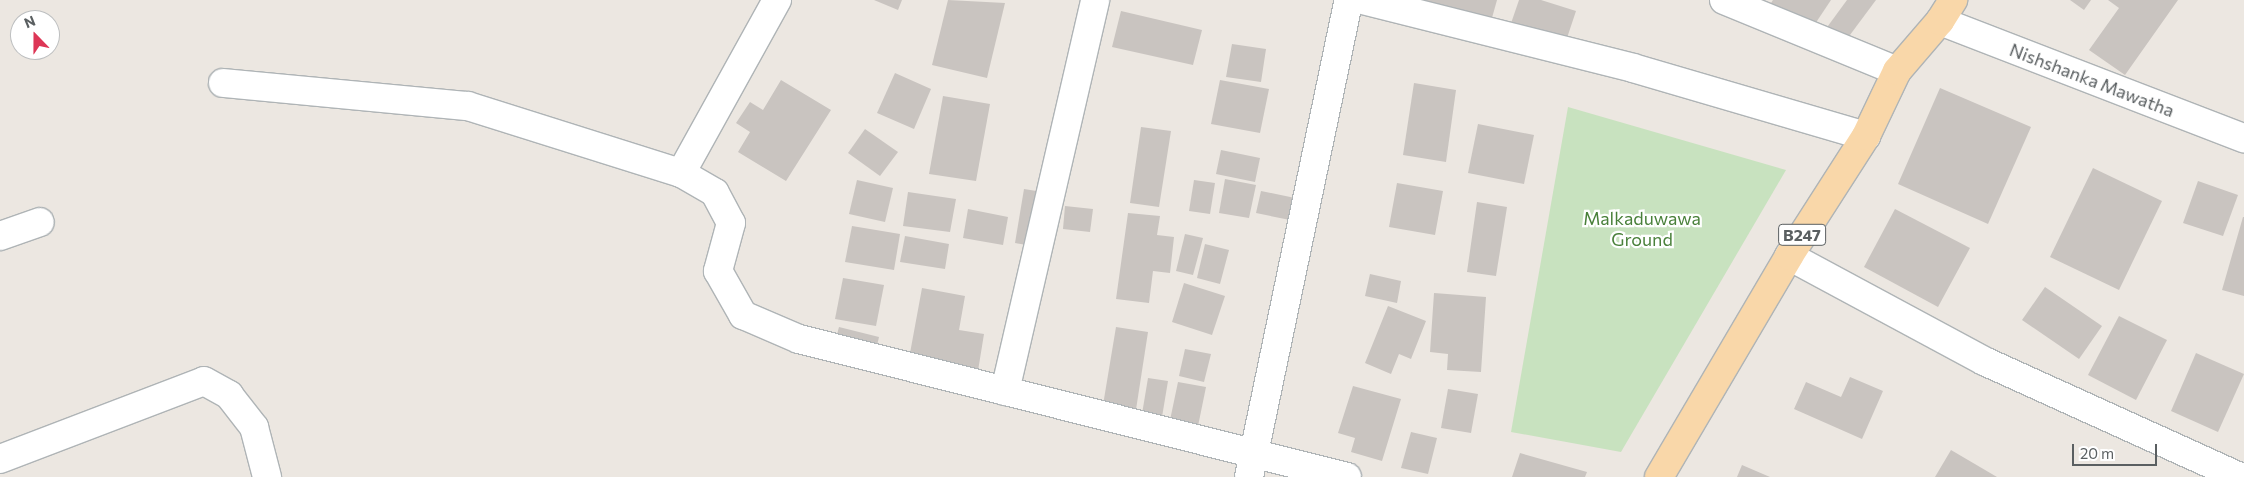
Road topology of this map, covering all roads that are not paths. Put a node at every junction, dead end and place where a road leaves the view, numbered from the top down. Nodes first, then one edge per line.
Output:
1 (777, 0) edge
2 (1095, 0) edge
3 (1349, 0) edge
4 (1363, 0) edge
5 (1724, 0) edge
6 (1947, 11) edge
7 (1897, 70) junction
8 (223, 83) dead end
9 (1866, 136) junction
10 (2244, 138) edge
11 (681, 174) junction
12 (40, 222) dead end
13 (0, 236) edge
14 (1788, 256) junction
15 (1005, 391) junction
16 (0, 459) edge
17 (1251, 465) edge
18 (267, 477) edge
19 (1347, 477) edge
20 (1659, 477) edge
21 (2240, 477) edge

1 - 11 street
2 - 15 street
3 - 17 street
4 - 9 street
5 - 7 street
6 - 7 main road, B247
6 - 10 street, Nishshanka Mawatha
7 - 9 main road, B247
8 - 11 street
9 - 14 main road, B247
11 - 15 street
12 - 13 street
14 - 20 main road, B247
14 - 21 street
15 - 17 street
16 - 18 street
17 - 19 street

